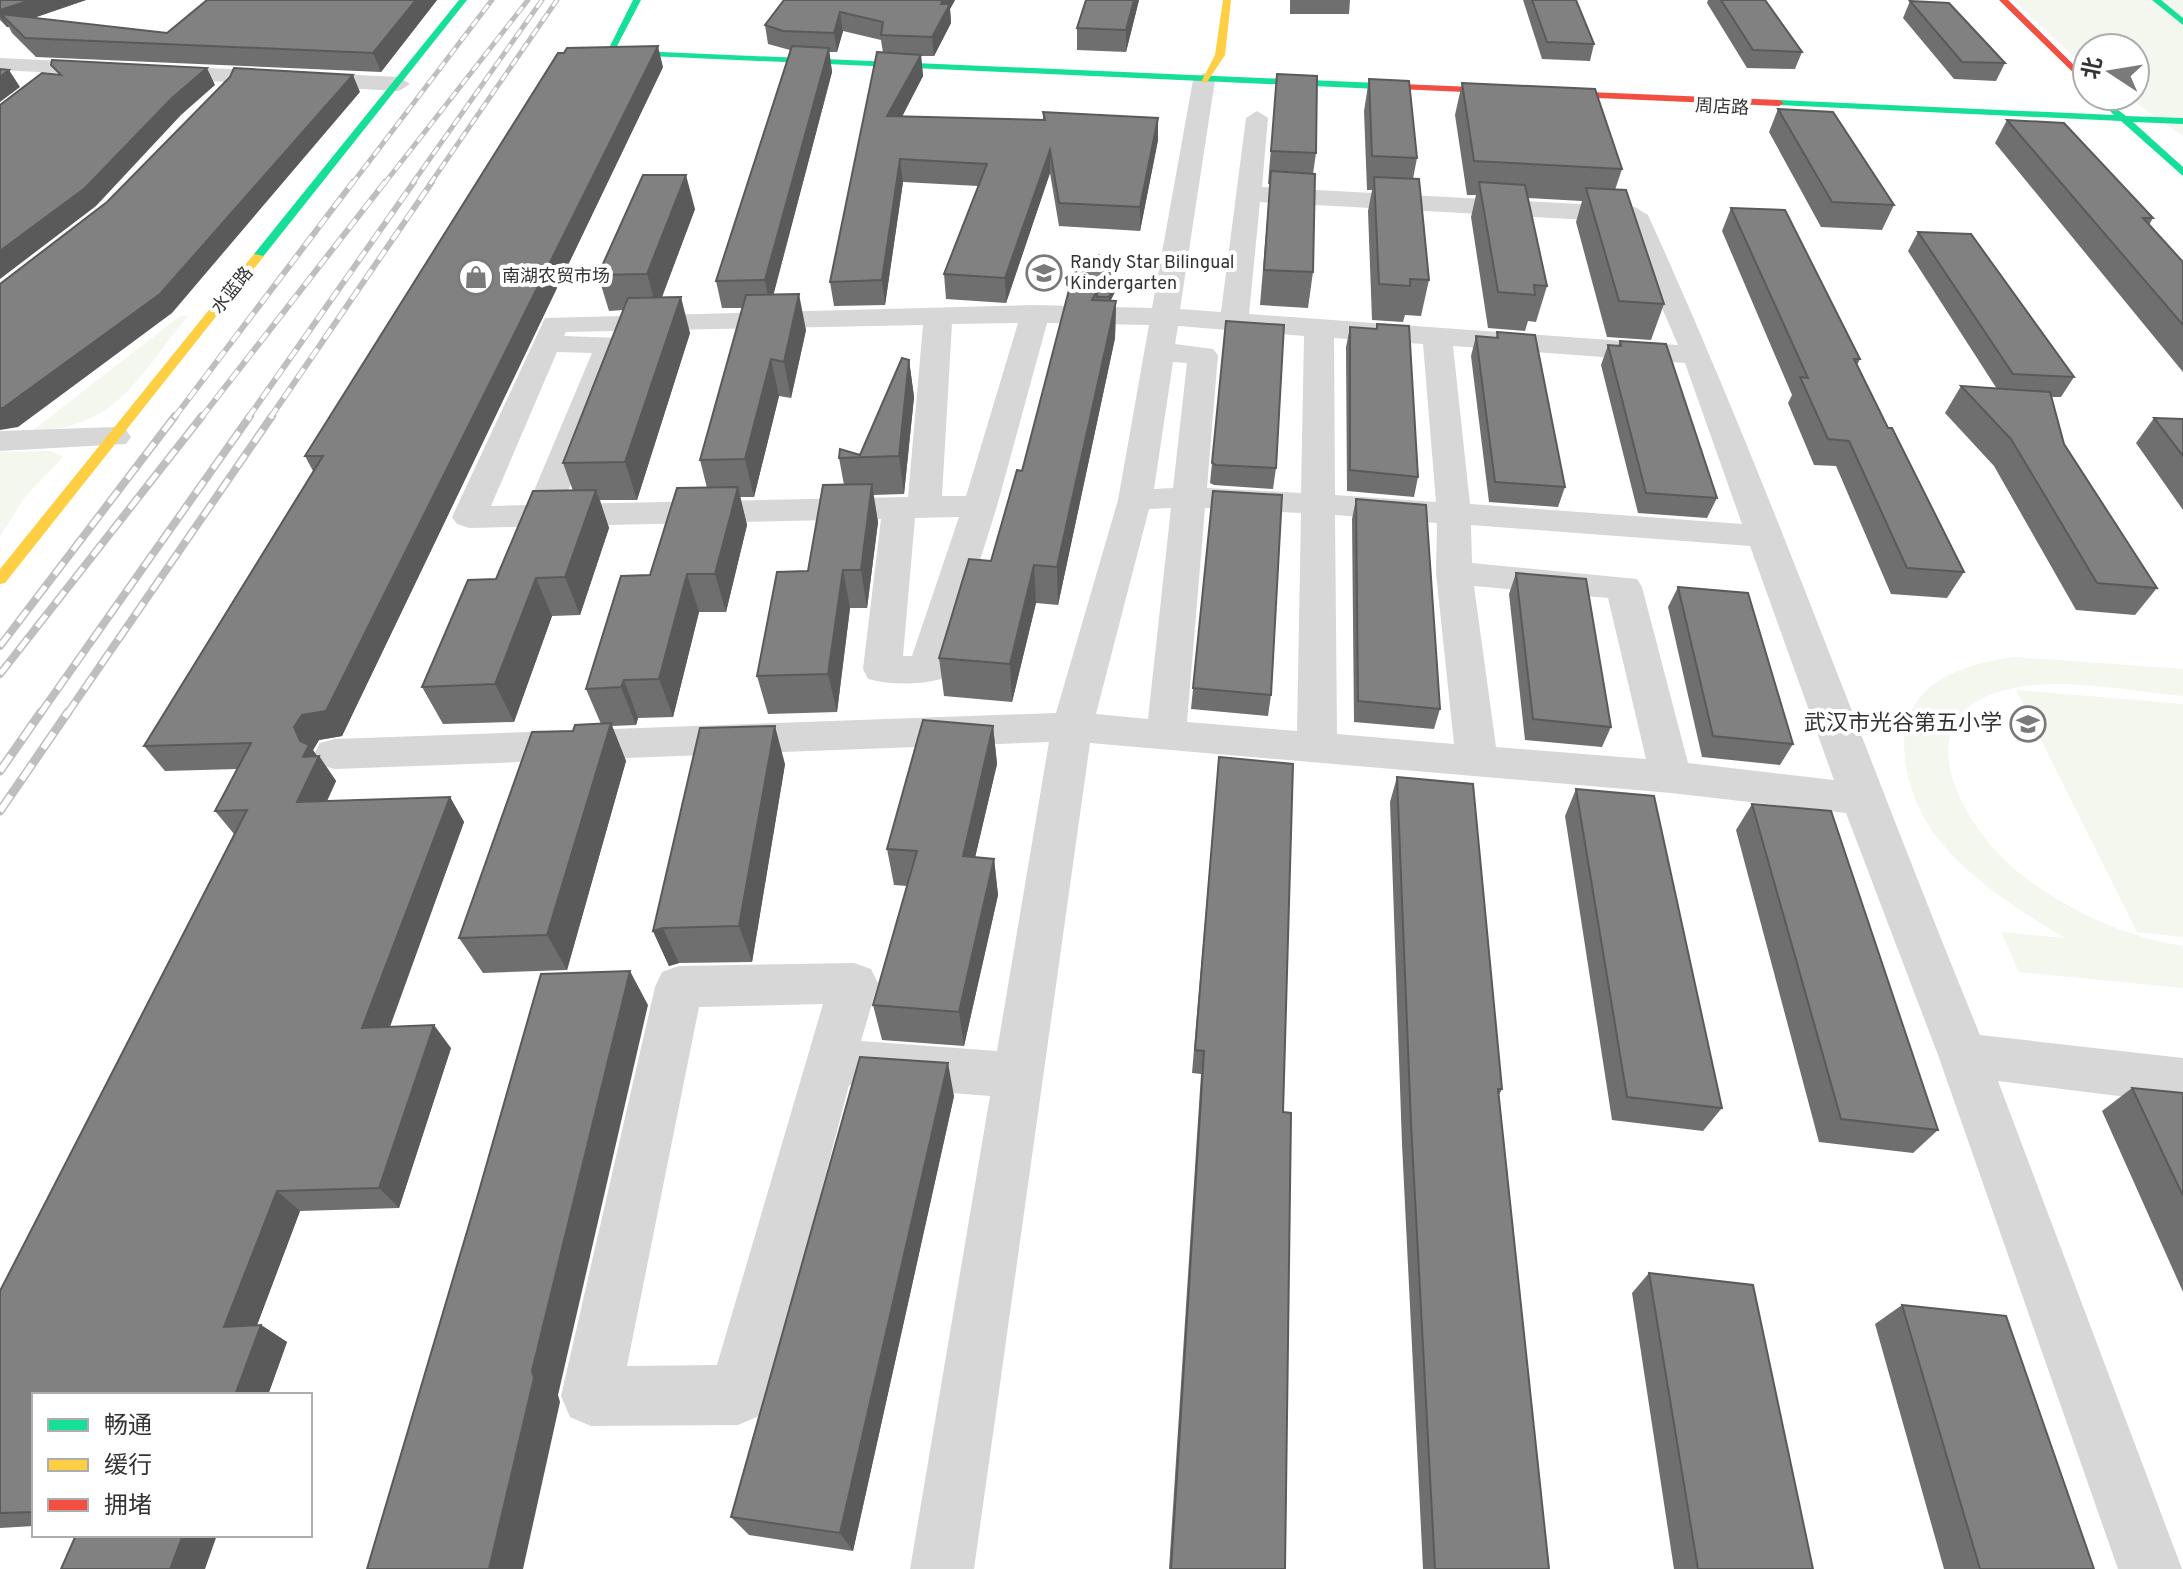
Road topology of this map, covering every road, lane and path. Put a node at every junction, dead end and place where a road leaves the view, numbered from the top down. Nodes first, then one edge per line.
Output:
1 (463, 0) edge
2 (637, 0) edge
3 (1227, 0) edge
4 (2003, 0) edge
5 (2156, 0) edge
6 (2183, 22) edge
7 (1198, 54) dead end
8 (0, 64) edge
9 (2071, 67) edge
10 (0, 75) edge
11 (1204, 80) junction
12 (399, 84) junction
13 (1452, 92) junction
14 (329, 93) edge
15 (1634, 99) junction
16 (2071, 101) edge
17 (2116, 112) edge
18 (1257, 118) dead end
19 (2183, 121) edge
20 (2183, 130) edge
21 (2142, 137) junction
22 (2183, 173) edge
23 (1247, 194) junction
24 (1035, 314) junction
25 (938, 316) junction
26 (1234, 323) junction
27 (1319, 329) junction
28 (1164, 335) junction
29 (1437, 337) junction
30 (546, 346) junction
31 (1697, 355) junction
32 (115, 437) junction
33 (0, 441) edge
34 (1191, 497) junction
35 (1135, 500) junction
36 (1320, 504) junction
37 (980, 506) junction
38 (912, 508) junction
39 (1454, 514) junction
40 (541, 516) junction
41 (1764, 536) junction
42 (6, 565) edge
43 (1454, 573) junction
44 (900, 670) junction
45 (1072, 727) junction
46 (892, 734) junction
47 (1166, 735) junction
48 (1317, 748) junction
49 (335, 754) dead end
50 (1477, 761) junction
51 (1671, 777) junction
52 (1862, 799) junction
53 (1963, 1055) junction
54 (830, 1061) junction
55 (1018, 1075) junction
56 (2183, 1081) edge
57 (942, 1569) edge
58 (2150, 1569) edge

1 - 12 main road, 水蓝路
2 - 11 main road, 周店路
3 - 11 main road
4 - 9 main road
5 - 6 main road
7 - 11 main road
8 - 12 street
10 - 14 street
11 - 13 main road, 周店路
11 - 28 street
12 - 32 main road, 水蓝路
13 - 15 main road, 周店路
13 - 16 main road
13 - 21 main road
15 - 19 main road, 周店路
15 - 20 main road, 周店路
17 - 21 main road
18 - 23 street
21 - 22 main road
23 - 26 street
23 - 31 street
24 - 25 street
24 - 28 street
24 - 37 street
25 - 30 street
25 - 38 street
26 - 27 street
26 - 28 street
27 - 29 street
27 - 36 street
28 - 34 street
28 - 35 street
29 - 31 street
29 - 39 street
30 - 40 street
30 - 40 street
31 - 41 street
32 - 33 street
32 - 42 main road, 水蓝路
34 - 35 street
34 - 36 street
34 - 47 street
35 - 45 street
36 - 39 street
36 - 48 street
37 - 38 street
37 - 44 street
38 - 40 street
38 - 44 street
39 - 41 street
39 - 43 street
41 - 52 street
43 - 50 street
43 - 51 street
44 - 46 street
45 - 46 street
45 - 47 street
45 - 55 street
46 - 49 street
47 - 48 street
48 - 50 street
50 - 51 street
51 - 52 street
52 - 53 street
53 - 56 street
53 - 58 street
54 - 54 street
54 - 55 street
55 - 57 street

